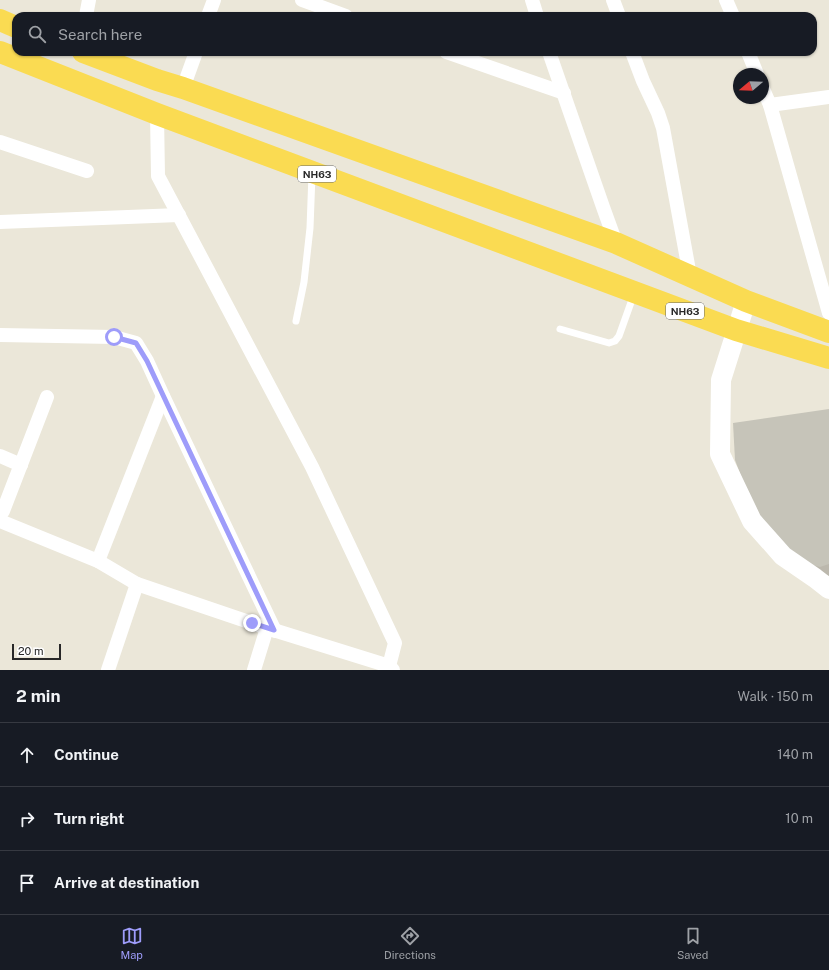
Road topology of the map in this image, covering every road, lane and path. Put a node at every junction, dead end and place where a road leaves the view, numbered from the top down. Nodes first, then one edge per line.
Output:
1 (89, 0) edge
2 (214, 0) edge
3 (302, 0) edge
4 (532, 0) edge
5 (613, 0) edge
6 (726, 0) edge
7 (87, 12) edge
8 (210, 12) edge
9 (335, 12) edge
10 (536, 12) edge
11 (618, 12) edge
12 (731, 12) edge
13 (0, 20) edge
14 (12, 24) edge
15 (0, 52) edge
16 (94, 56) edge
17 (195, 56) edge
18 (457, 56) edge
19 (550, 56) edge
20 (633, 56) edge
21 (750, 56) edge
22 (755, 68) edge
23 (183, 88) junction
24 (564, 94) junction
25 (829, 97) edge
26 (770, 105) joint
27 (157, 114) junction
28 (0, 142) edge
29 (87, 171) dead end
30 (312, 172) junction
31 (179, 215) junction
32 (0, 222) edge
33 (616, 243) junction
34 (690, 276) junction
35 (635, 292) junction
36 (746, 301) junction
37 (829, 313) edge
38 (296, 321) dead end
39 (560, 329) dead end
40 (736, 330) junction
41 (829, 332) edge
42 (0, 335) edge
43 (829, 358) edge
44 (163, 396) junction
45 (47, 397) dead end
46 (0, 456) edge
47 (21, 465) junction
48 (0, 515) edge
49 (0, 521) edge
50 (98, 562) junction
51 (137, 584) junction
52 (829, 589) edge
53 (271, 629) junction
54 (390, 669) edge
55 (108, 670) edge
56 (254, 670) edge

1 - 7 street
2 - 8 street
3 - 9 street
4 - 10 street
5 - 11 street
6 - 12 street
13 - 14 highway
15 - 27 highway, NH63
16 - 23 highway
17 - 23 street
18 - 24 street
19 - 24 street
20 - 34 street
21 - 22 street
23 - 33 highway
24 - 33 street
25 - 26 street
26 - 37 street
27 - 30 highway, NH63
27 - 31 street
28 - 29 street
30 - 35 highway, NH63
30 - 38 lane
31 - 32 street
31 - 54 street
33 - 34 highway
34 - 36 highway
35 - 39 lane
35 - 40 highway, NH63
36 - 40 main road
36 - 41 highway
40 - 43 highway, NH63
40 - 52 main road
42 - 44 street
44 - 50 street
44 - 53 street
45 - 47 street
46 - 47 street
47 - 48 street
49 - 50 street
50 - 51 street
51 - 53 street
51 - 55 street
53 - 54 street
53 - 56 street

